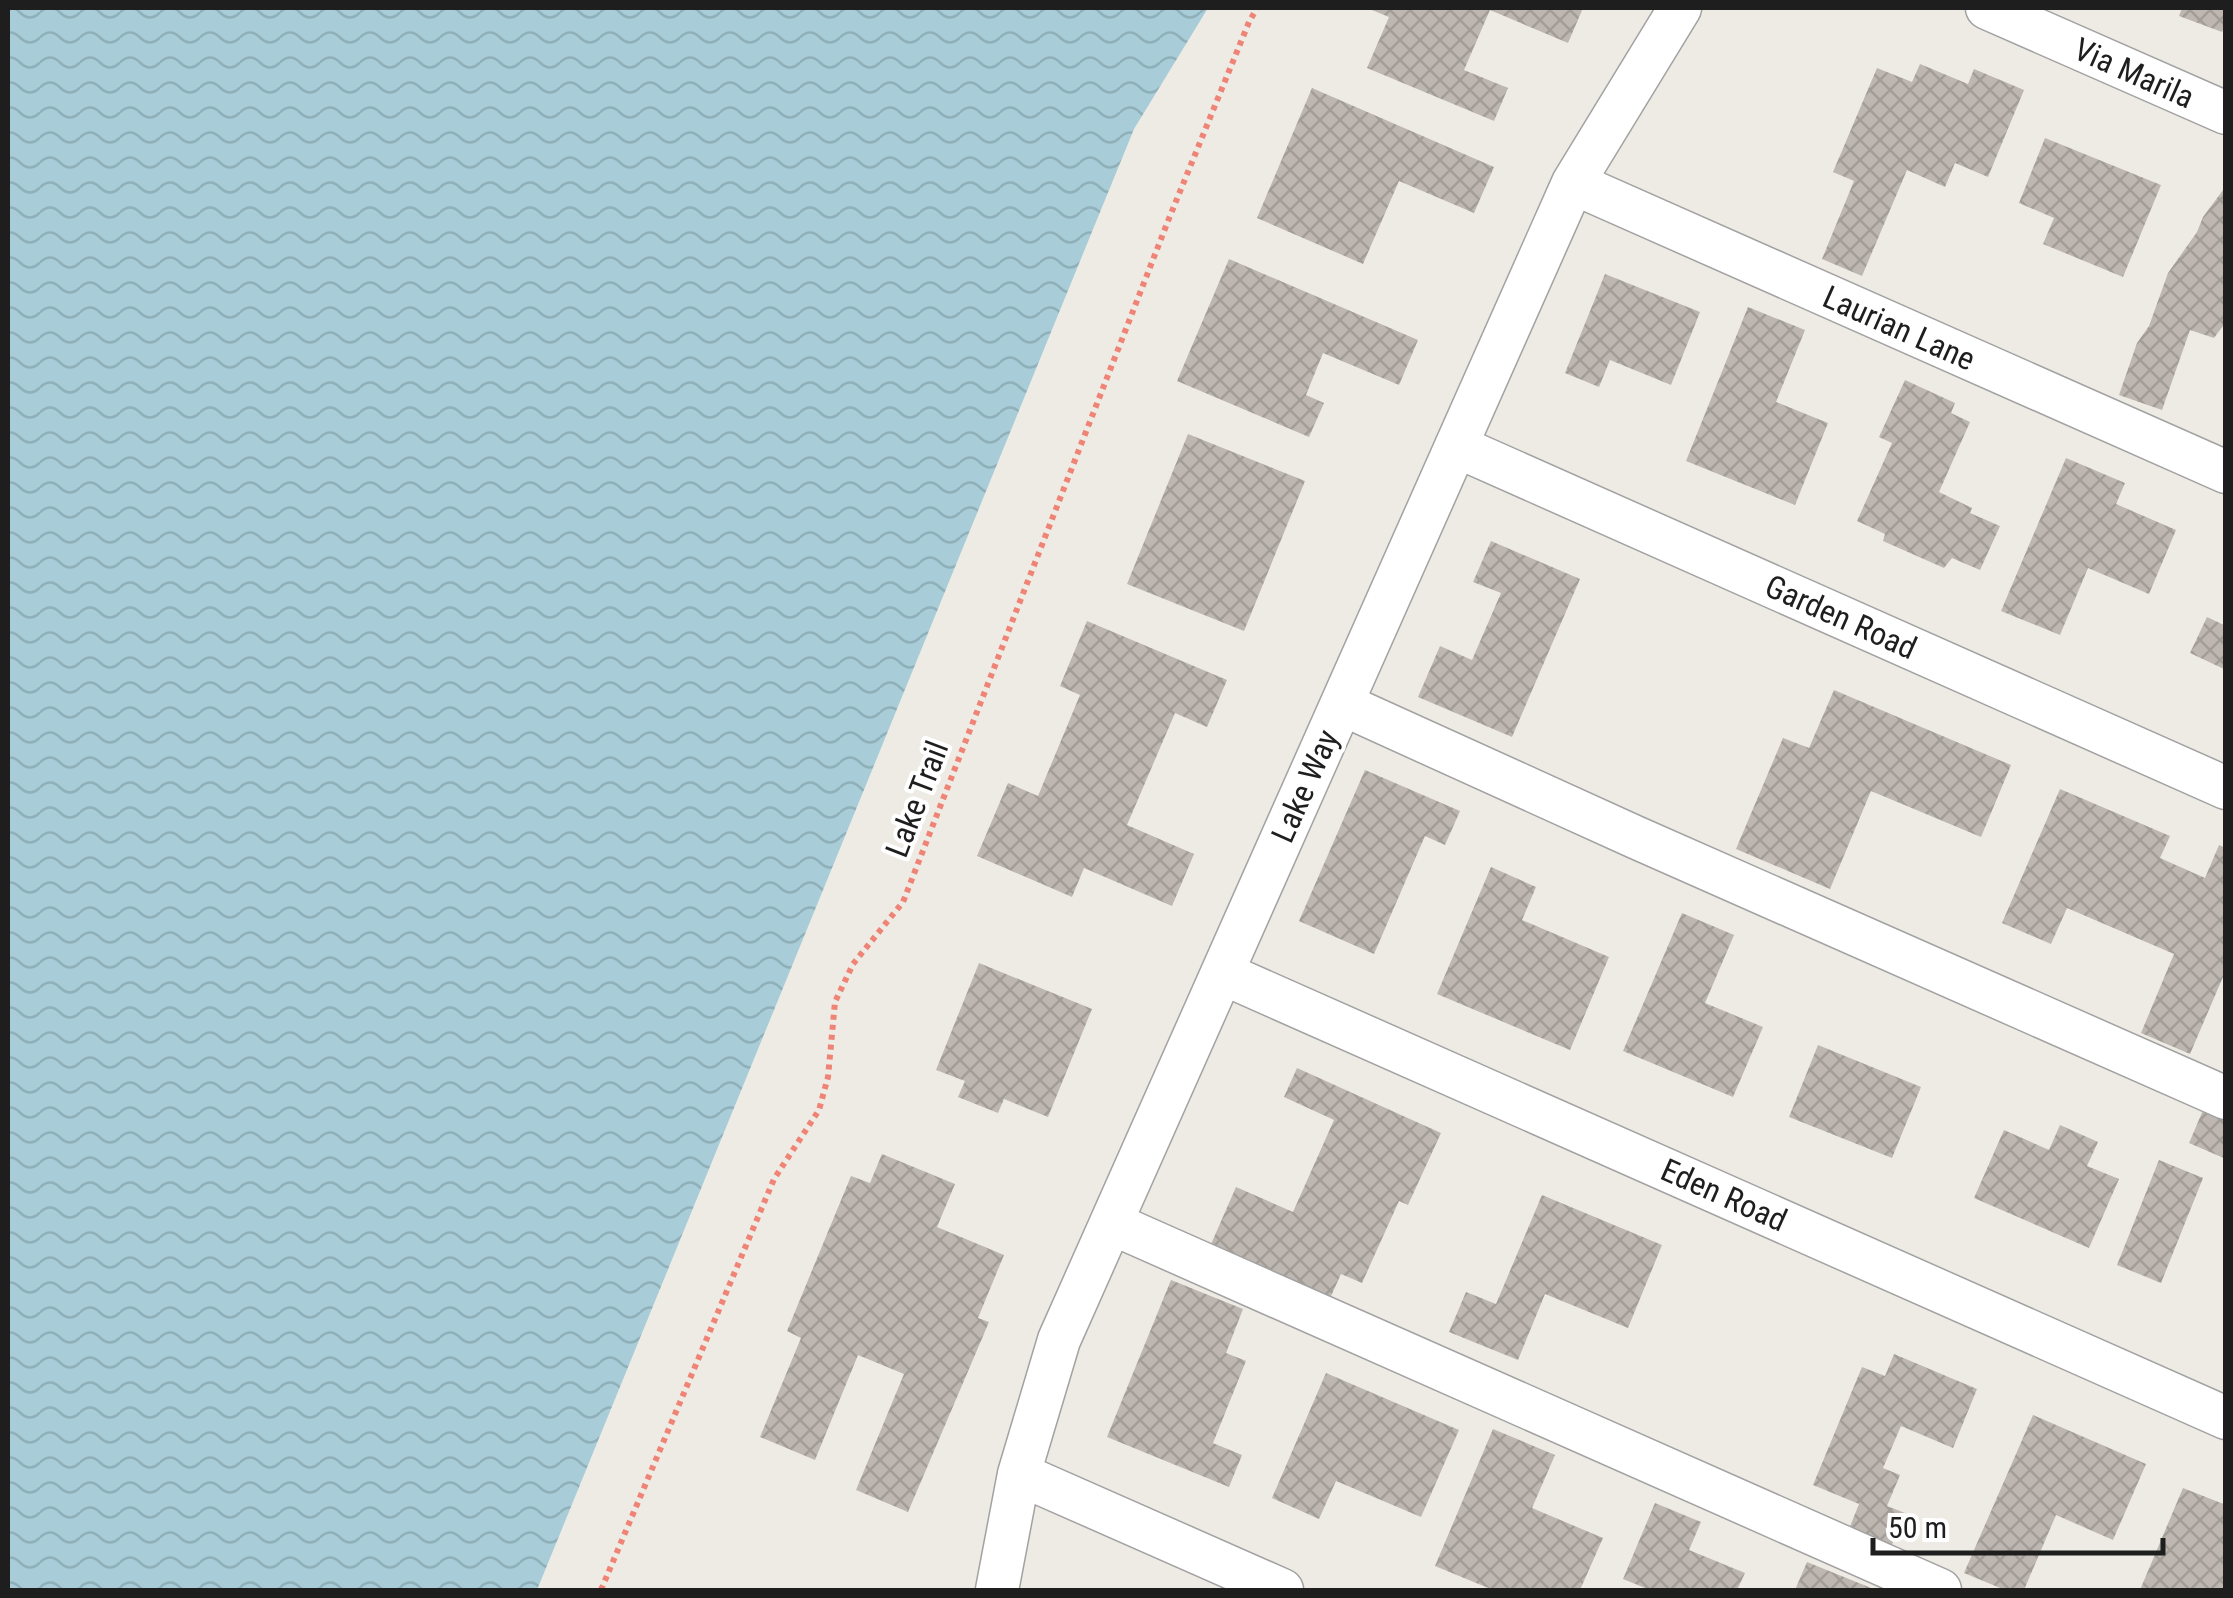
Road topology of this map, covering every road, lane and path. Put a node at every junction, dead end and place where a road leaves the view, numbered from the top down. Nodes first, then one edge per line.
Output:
1 (1257, 8) edge
2 (1680, 8) edge
3 (1988, 8) edge
4 (2226, 113) edge
5 (1573, 184) junction
6 (1456, 446) junction
7 (2226, 472) edge
8 (1342, 704) junction
9 (2226, 788) edge
10 (1222, 972) junction
11 (2226, 1098) edge
12 (1111, 1224) junction
13 (2226, 1418) edge
14 (1020, 1474) junction
15 (601, 1590) edge
16 (997, 1590) edge
17 (1282, 1590) edge
18 (1940, 1590) edge

1 - 15 path, Lake Trail
2 - 5 street, Lake Way
3 - 4 street, Via Marila
5 - 6 street, Lake Way
5 - 7 street, Laurian Lane
6 - 8 street, Lake Way
6 - 9 street, Garden Road
8 - 10 street, Lake Way
8 - 11 street
10 - 12 street, Lake Way
10 - 13 street, Eden Road
12 - 14 street, Lake Way
12 - 18 street
14 - 16 street, Lake Way
14 - 17 street

